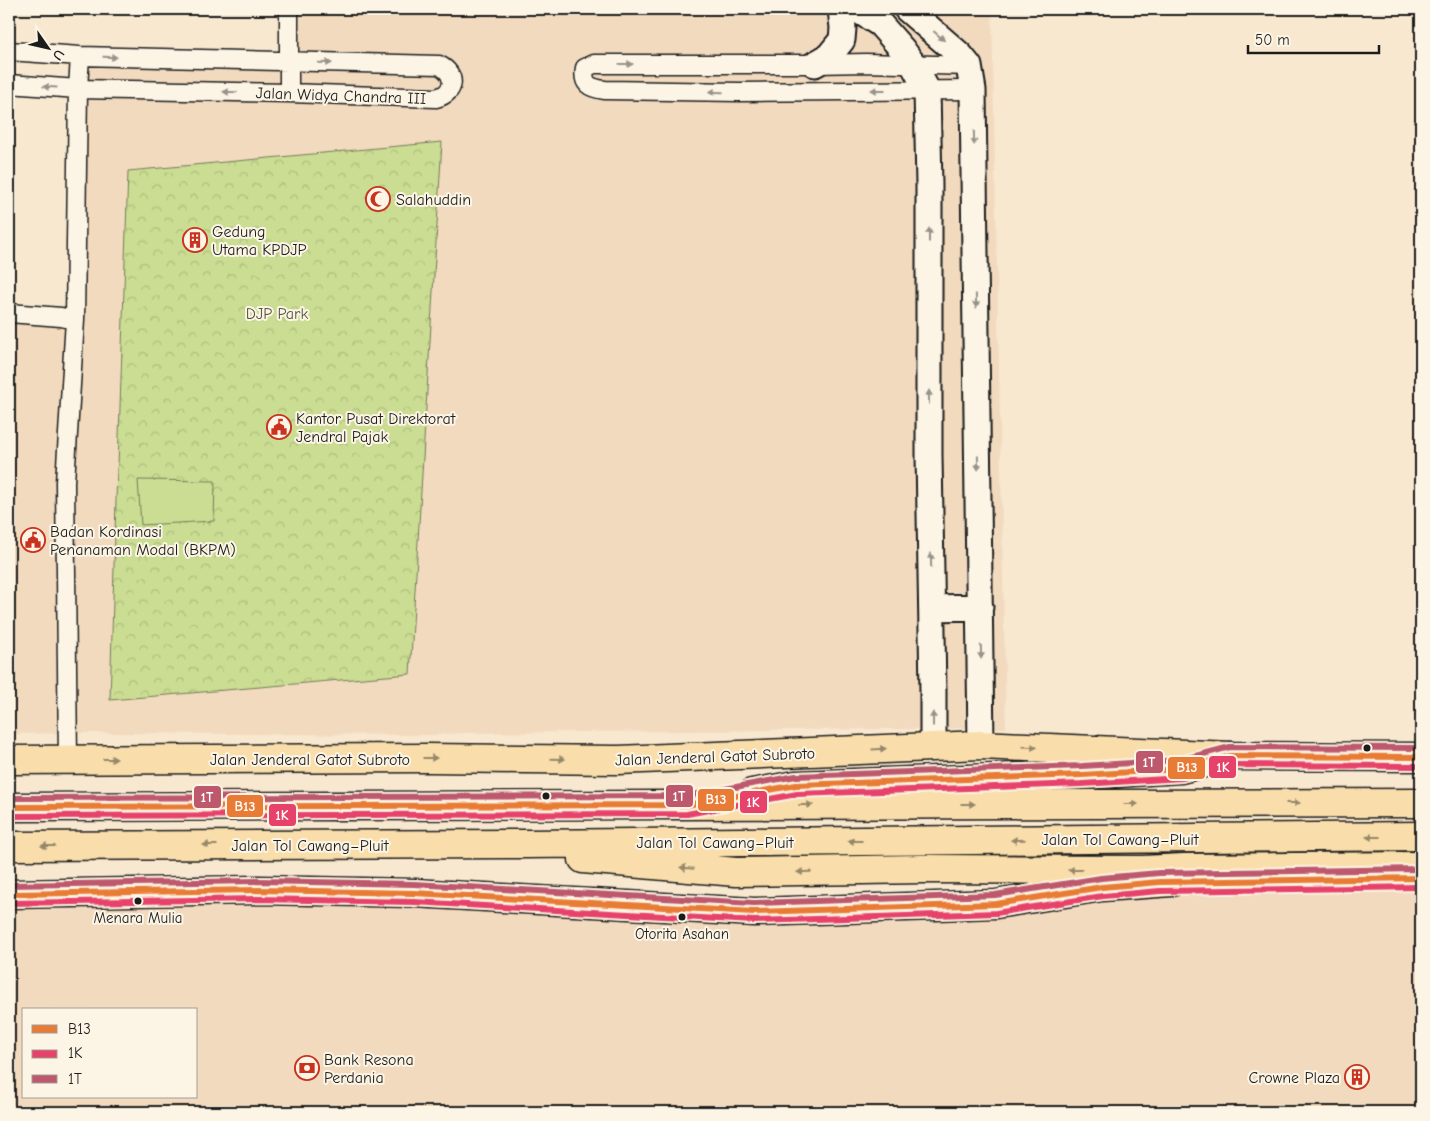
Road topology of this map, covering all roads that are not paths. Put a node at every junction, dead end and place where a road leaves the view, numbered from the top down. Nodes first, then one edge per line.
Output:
1 (289, 9) edge
2 (841, 9) edge
3 (856, 9) edge
4 (907, 9) edge
5 (9, 51) edge
6 (80, 56) junction
7 (289, 62) junction
8 (815, 64) junction
9 (913, 64) junction
10 (971, 78) junction
11 (9, 84) edge
12 (78, 89) junction
13 (927, 90) junction
14 (289, 93) junction
15 (9, 313) edge
16 (75, 320) junction
17 (980, 607) junction
18 (932, 608) junction
19 (981, 745) junction
20 (933, 746) junction
21 (1232, 756) junction
22 (1421, 757) edge
23 (9, 760) edge
24 (68, 760) junction
25 (1421, 803) edge
26 (687, 805) junction
27 (9, 807) edge
28 (1421, 836) edge
29 (416, 845) junction
30 (9, 846) edge
31 (1421, 866) edge
32 (1421, 878) edge
33 (9, 894) edge

1 - 7 street
2 - 8 main road
3 - 9 main road
4 -> 10 main road
5 - 6 street, Jalan Widya Chandra III
6 -> 7 street, Jalan Widya Chandra III
6 - 12 street
7 - 14 street
7 -> 14 street, Jalan Widya Chandra III
8 - 9 street
13 -> 8 street
9 - 10 street
9 - 13 main road
10 - 13 street
10 -> 17 main road
12 -> 11 street, Jalan Widya Chandra III
14 -> 12 street, Jalan Widya Chandra III
12 - 16 street
18 -> 13 main road
15 - 16 street
16 - 24 street
17 - 18 main road
17 -> 19 main road
20 -> 18 main road
19 - 20 highway, Jalan Jenderal Gatot Subroto
19 -> 21 highway, Jalan Jenderal Gatot Subroto
24 -> 20 highway, Jalan Jenderal Gatot Subroto
21 - 22 highway, Jalan Jenderal Gatot Subroto
21 - 26 highway
23 - 24 highway, Jalan Jenderal Gatot Subroto
26 -> 25 highway
26 - 27 highway
28 -> 29 highway, Jalan Tol Cawang–Pluit
29 -> 30 highway, Jalan Tol Cawang–Pluit
31 -> 29 highway
32 - 33 highway

